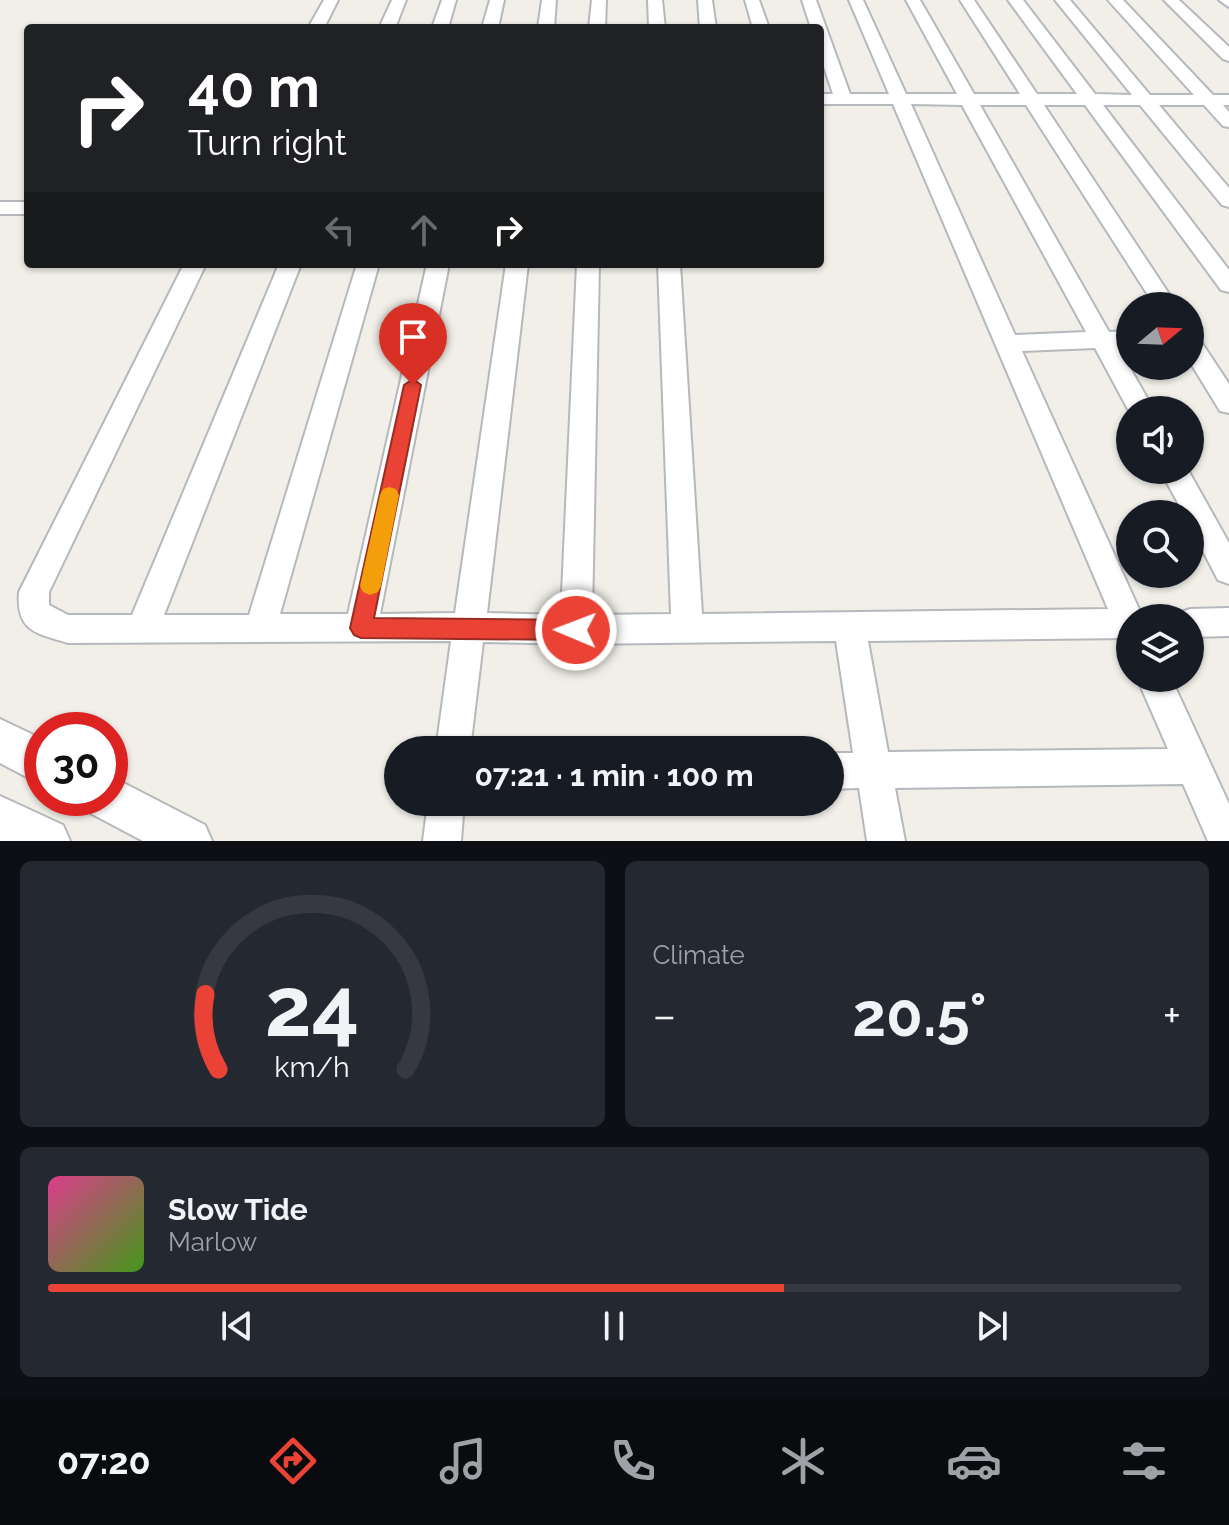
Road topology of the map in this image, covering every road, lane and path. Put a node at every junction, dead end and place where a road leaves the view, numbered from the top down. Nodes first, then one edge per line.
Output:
1 (331, 0) edge
2 (399, 0) edge
3 (449, 0) edge
4 (497, 0) edge
5 (549, 0) edge
6 (599, 0) edge
7 (655, 0) edge
8 (705, 0) edge
9 (752, 0) edge
10 (809, 0) edge
11 (856, 0) edge
12 (913, 0) edge
13 (967, 0) edge
14 (1015, 0) edge
15 (1062, 0) edge
16 (1115, 0) edge
17 (1171, 0) edge
18 (318, 24) edge
19 (389, 24) edge
20 (441, 24) edge
21 (491, 24) edge
22 (546, 24) edge
23 (597, 24) edge
24 (657, 24) edge
25 (708, 24) edge
26 (760, 24) edge
27 (817, 24) edge
28 (824, 44) edge
29 (1229, 56) edge
30 (824, 99) edge
31 (843, 99) junction
32 (902, 99) junction
33 (969, 99) junction
34 (1033, 99) junction
35 (1089, 99) junction
36 (1142, 100) junction
37 (1208, 100) junction
38 (1229, 100) edge
39 (1229, 122) edge
40 (1229, 201) edge
41 (0, 208) edge
42 (24, 208) edge
43 (193, 268) edge
44 (288, 268) edge
45 (367, 268) edge
46 (437, 268) edge
47 (516, 268) edge
48 (588, 268) edge
49 (669, 268) edge
50 (1229, 285) edge
51 (1157, 292) edge
52 (1102, 340) junction
53 (1116, 340) edge
54 (1008, 343) junction
55 (1204, 365) edge
56 (1133, 396) edge
57 (1229, 404) edge
58 (1182, 484) edge
59 (1229, 571) edge
60 (1121, 604) edge
61 (1229, 622) edge
62 (1204, 623) edge
63 (1116, 624) edge
64 (687, 626) junction
65 (849, 626) junction
66 (471, 627) junction
67 (361, 628) junction
68 (260, 629) junction
69 (142, 630) junction
70 (576, 630) junction
71 (1160, 692) edge
72 (455, 736) edge
73 (0, 740) edge
74 (24, 753) edge
75 (1193, 766) junction
76 (844, 771) edge
77 (873, 772) junction
78 (128, 809) edge
79 (445, 816) edge
80 (0, 819) edge
81 (47, 841) edge
82 (189, 841) edge
83 (442, 841) edge
84 (886, 841) edge
85 (1227, 841) edge

1 - 18 street
2 - 19 street
3 - 20 street
4 - 21 street
5 - 22 street
6 - 23 street
7 - 24 street
8 - 25 street
9 - 26 street
10 - 27 street
11 - 32 street
12 - 33 street
13 - 34 street
14 - 35 street
15 - 36 street
16 - 37 street
17 - 29 street
28 - 31 street
30 - 31 street
31 - 32 street
32 - 33 street
32 - 54 street
33 - 34 street
33 - 52 street
34 - 35 street
34 - 51 street
35 - 36 street
35 - 50 street
36 - 37 street
36 - 40 street
37 - 38 street
37 - 39 street
41 - 42 street
43 - 69 street
44 - 69 street
45 - 68 street
46 - 67 street
47 - 66 street
48 - 70 street
49 - 64 street
52 - 53 street
52 - 54 street
52 - 56 street
54 - 60 street
55 - 57 street
58 - 59 street
61 - 62 street
63 - 65 street
64 - 65 street
64 - 70 street
65 - 77 street
66 - 67 street
66 - 70 street
66 - 72 street
67 - 68 street
68 - 69 street
71 - 75 street
73 - 74 street
75 - 77 street
75 - 85 street
76 - 77 street
77 - 84 street
78 - 82 street
79 - 83 street
80 - 81 street

